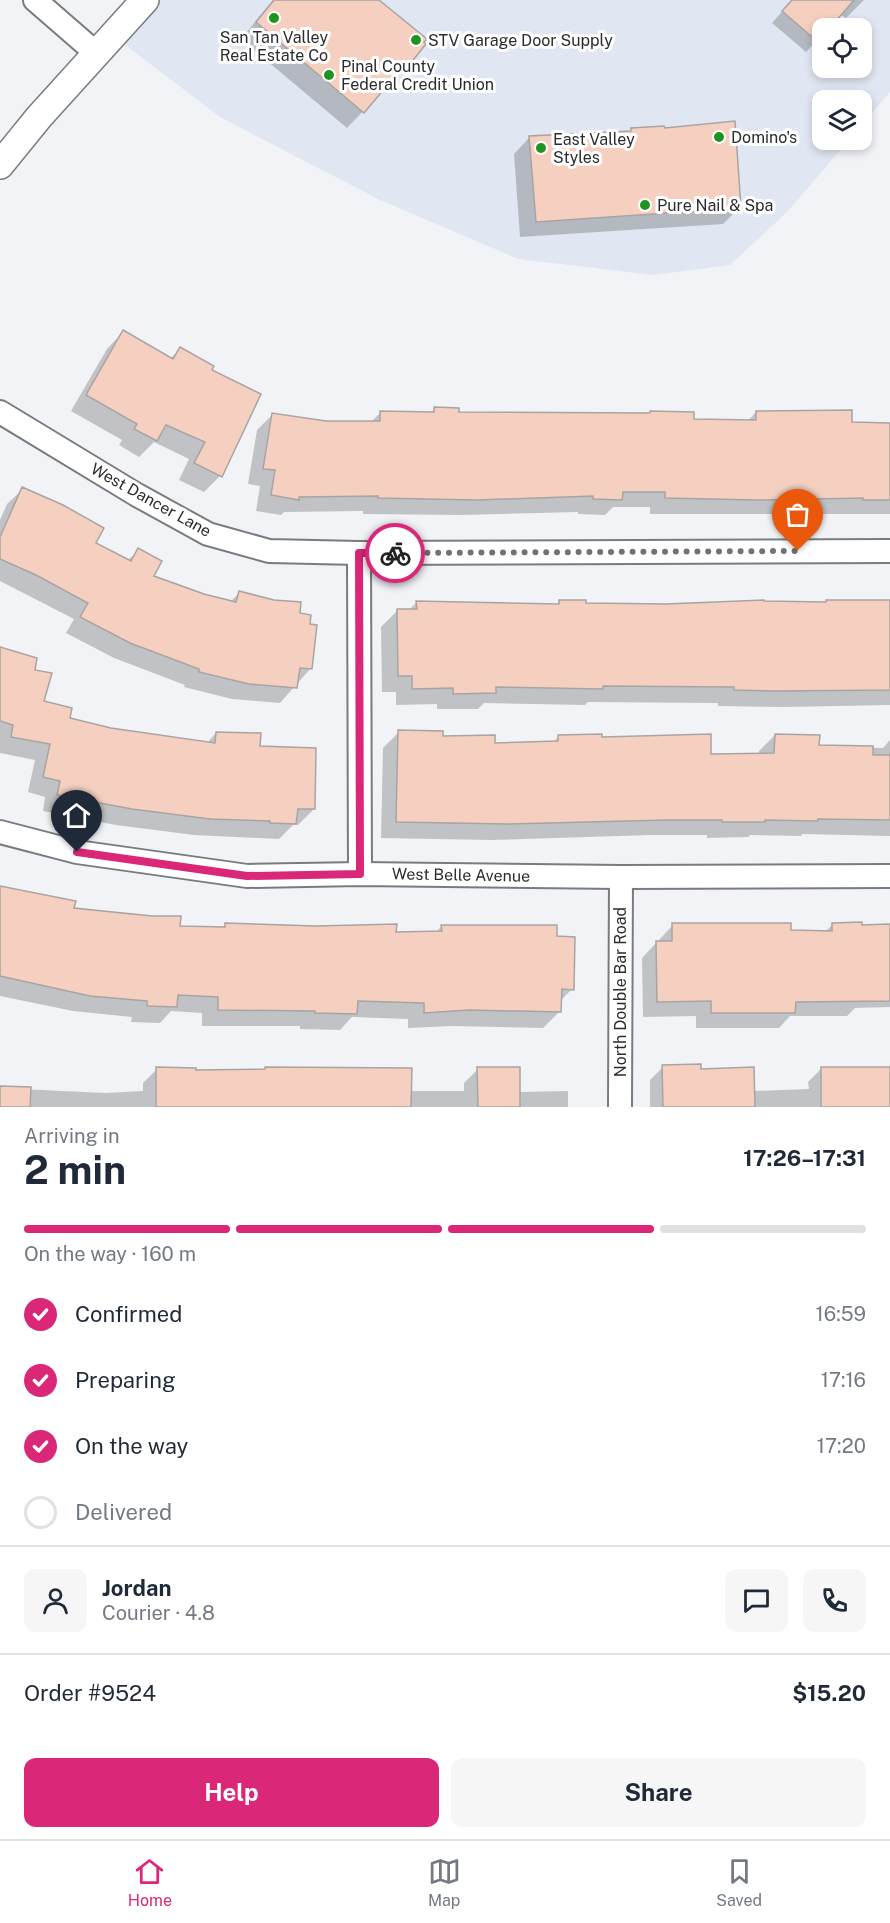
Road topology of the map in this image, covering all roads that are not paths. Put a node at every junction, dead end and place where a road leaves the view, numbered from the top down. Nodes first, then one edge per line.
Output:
1 (35, 0) edge
2 (145, 0) edge
3 (96, 53) junction
4 (0, 165) edge
5 (0, 412) edge
6 (890, 551) edge
7 (359, 553) junction
8 (0, 832) edge
9 (360, 874) junction
10 (890, 876) edge
11 (621, 877) junction
12 (620, 1107) edge

1 - 3 street
2 - 3 street
3 - 4 street
5 - 7 street, West Dancer Lane
6 - 7 street, West Dancer Lane
7 - 9 street
8 - 9 street, West Belle Avenue
9 - 11 street, West Belle Avenue
10 - 11 street, West Belle Avenue
11 - 12 street, North Double Bar Road

